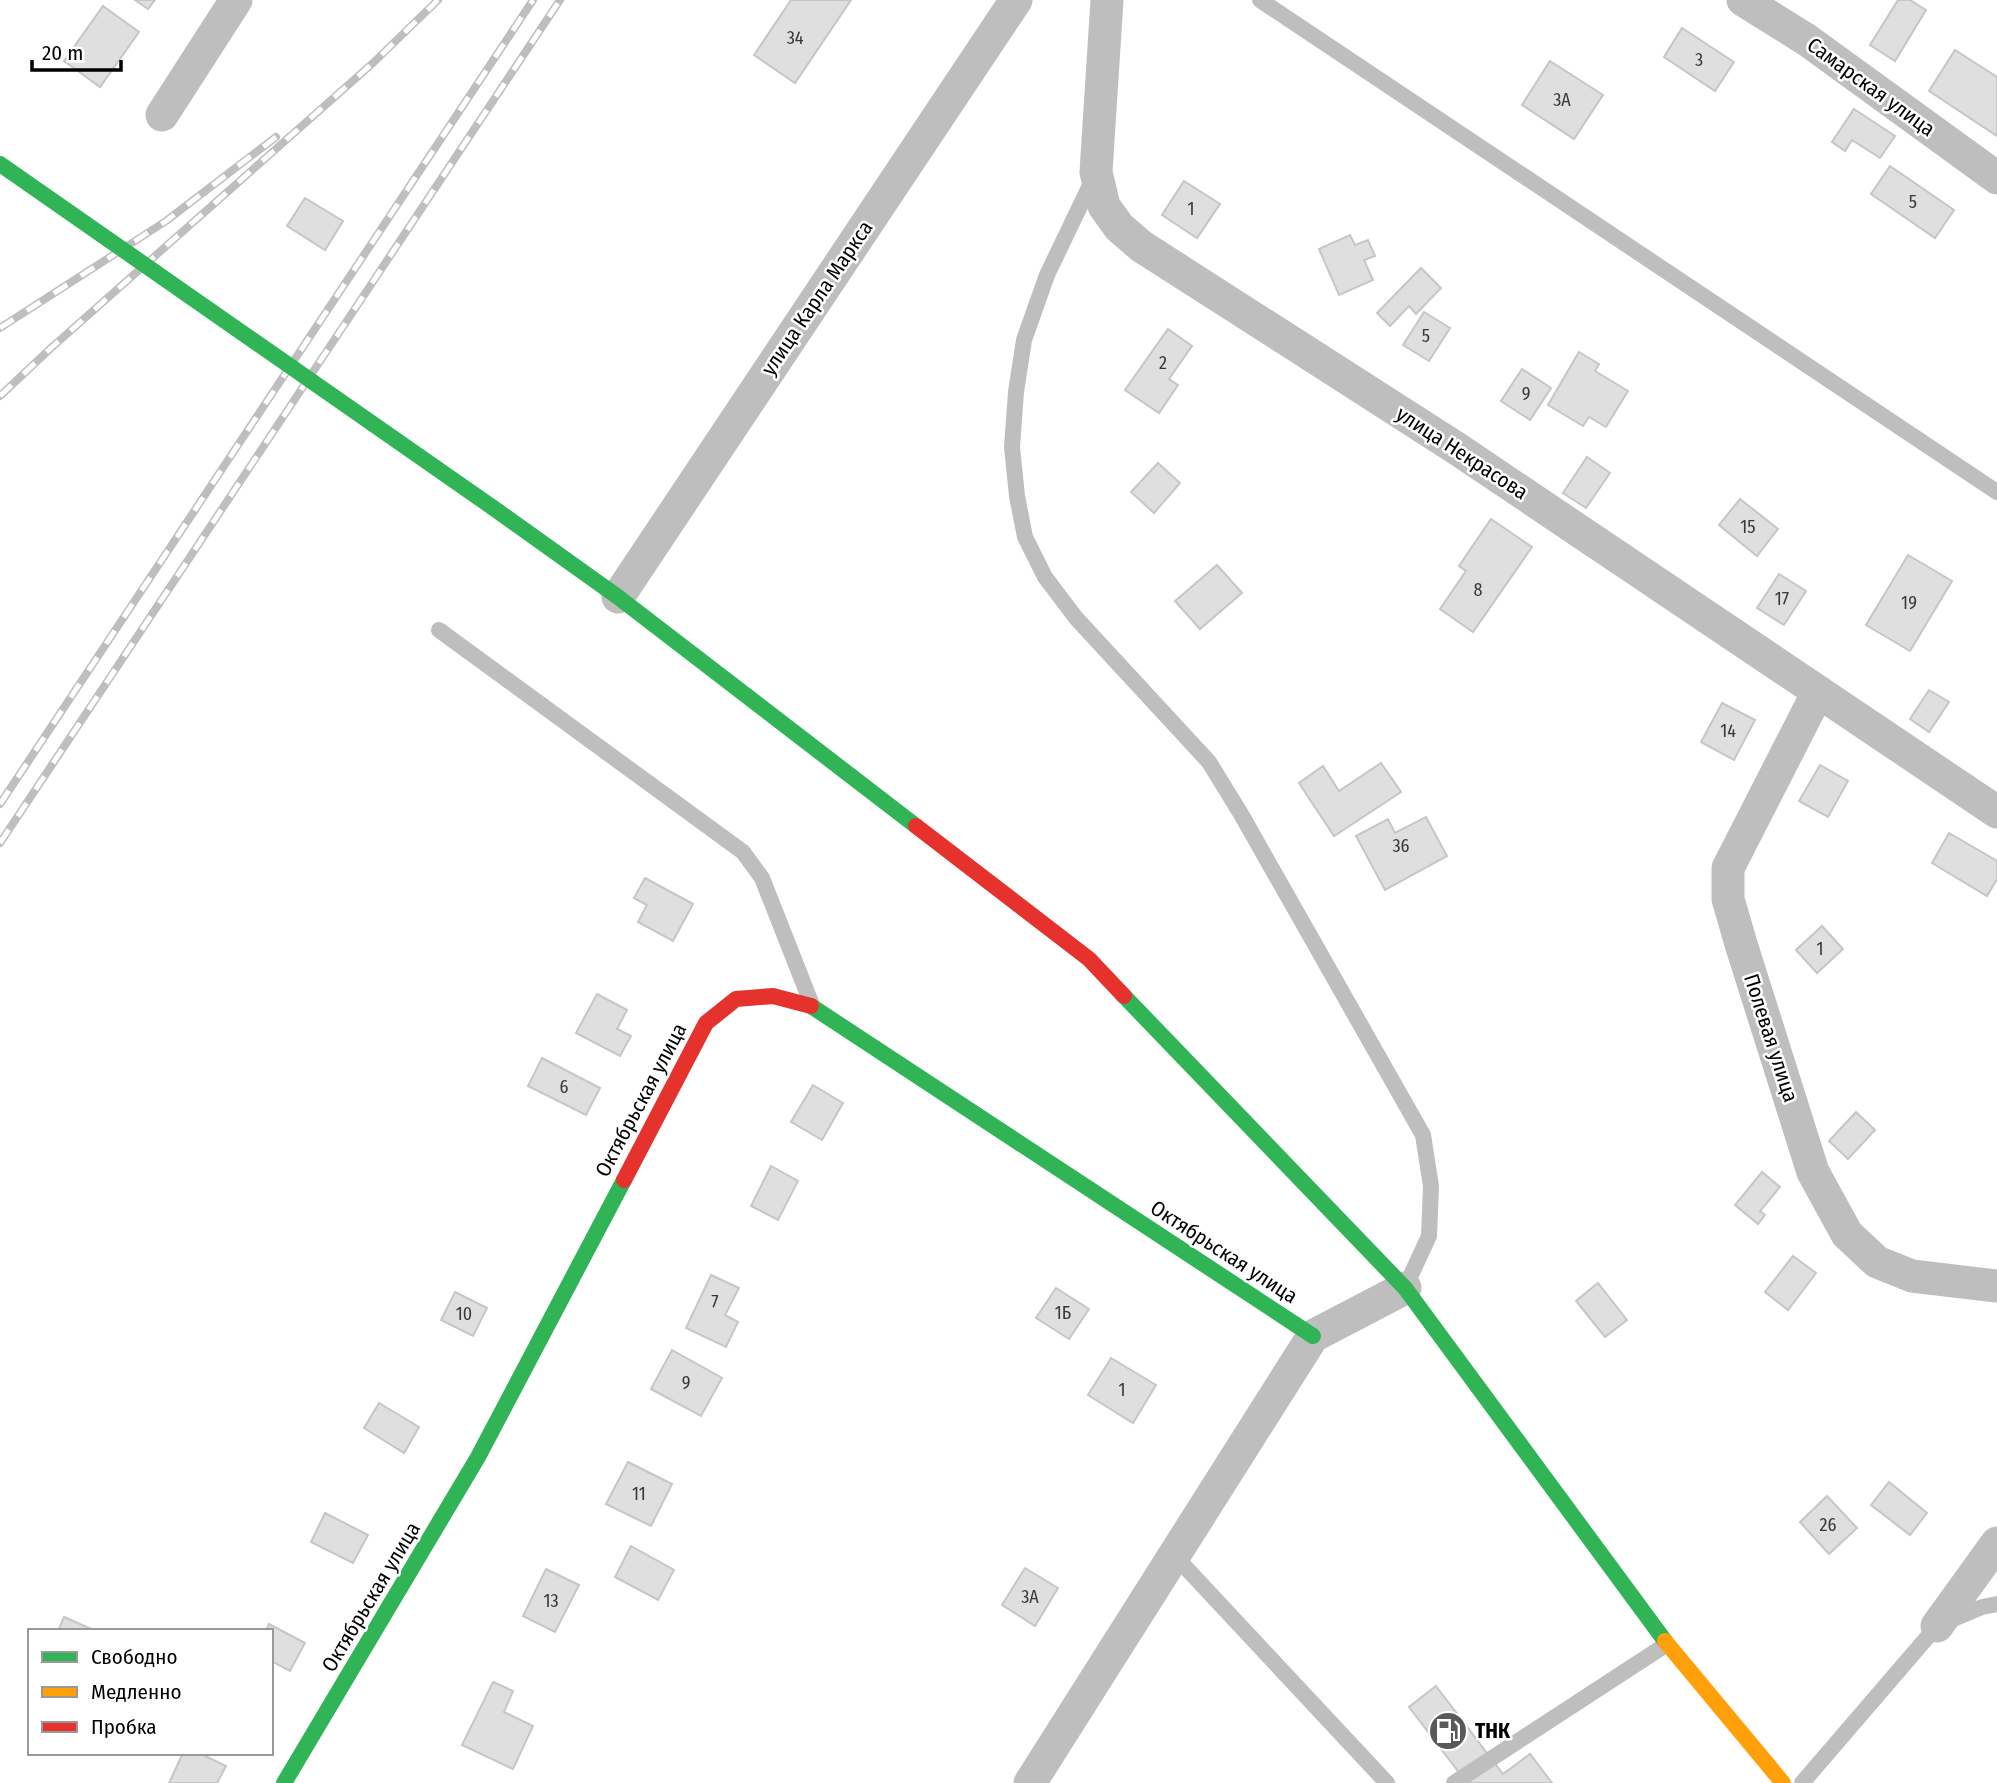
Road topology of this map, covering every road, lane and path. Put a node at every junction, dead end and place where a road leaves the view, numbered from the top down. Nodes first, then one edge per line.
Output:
1 (236, 0) edge
2 (1016, 0) edge
3 (1107, 0) edge
4 (1260, 0) edge
5 (1743, 0) edge
6 (162, 115) dead end
7 (0, 163) edge
8 (1096, 172) junction
9 (1997, 178) edge
10 (1997, 492) edge
11 (618, 597) junction
12 (439, 630) dead end
13 (1818, 692) junction
14 (1997, 812) edge
15 (813, 1007) junction
16 (1997, 1286) edge
17 (1405, 1288) junction
18 (1313, 1336) junction
19 (1997, 1543) edge
20 (1175, 1556) junction
21 (1997, 1604) edge
22 (1937, 1626) junction
23 (1667, 1644) junction
24 (284, 1783) edge
25 (1030, 1783) edge
26 (1387, 1783) edge
27 (1454, 1783) edge
28 (1783, 1783) edge
29 (1801, 1783) edge

1 - 6 street
2 - 11 street, улица Карла Маркса
3 - 8 street, улица Некрасова
4 - 10 lane
5 - 9 street, Самарская улица
7 - 11 street, bridge
8 - 13 street, улица Некрасова
8 - 17 lane
11 - 17 street
12 - 15 lane
13 - 14 street, улица Некрасова
13 - 16 street, Полевая улица
15 - 18 street, Октябрьская улица
15 - 24 street, Октябрьская улица
17 - 18 street
17 - 23 street
18 - 20 street
19 - 22 street
20 - 25 street
20 - 26 lane
21 - 22 lane
22 - 29 lane
23 - 27 lane
23 - 28 street

